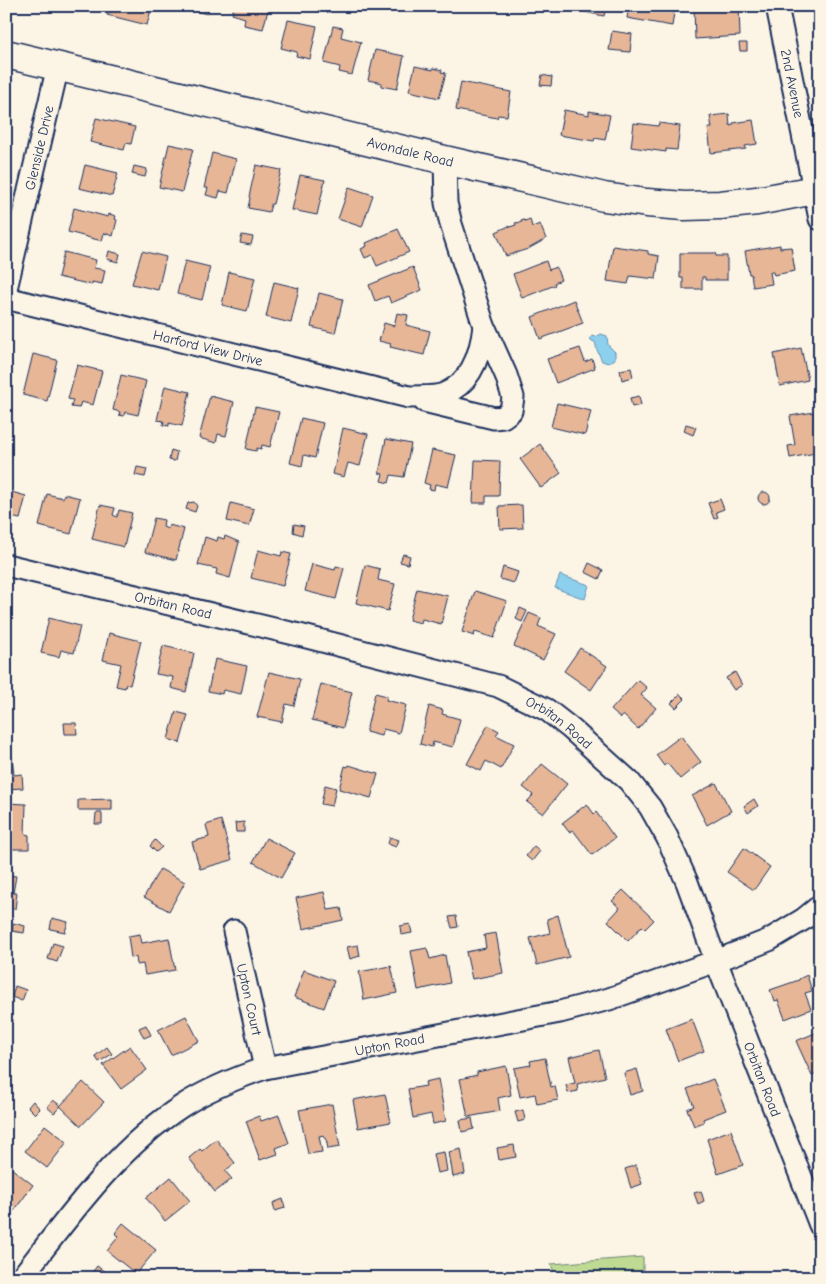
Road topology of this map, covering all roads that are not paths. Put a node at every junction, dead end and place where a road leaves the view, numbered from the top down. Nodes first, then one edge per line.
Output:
1 (777, 6) edge
2 (6, 54) edge
3 (58, 66) junction
4 (445, 160) junction
5 (817, 190) edge
6 (820, 219) edge
7 (6, 289) edge
8 (6, 298) edge
9 (484, 326) junction
10 (409, 397) junction
11 (6, 565) edge
12 (820, 906) edge
13 (234, 931) dead end
14 (716, 961) junction
15 (265, 1068) junction
16 (820, 1225) edge
17 (21, 1278) edge

1 - 5 street, 2nd Avenue
2 - 3 street, Avondale Road
3 - 4 street, Avondale Road
3 - 7 street, Glenside Drive
4 - 5 street, Avondale Road
4 - 9 street, Harford View Drive
5 - 6 street, 2nd Avenue
8 - 10 street, Harford View Drive
9 - 10 street, Harford View Drive
9 - 10 street, Harford View Drive
11 - 14 street, Orbitan Road
12 - 14 street, Upton Road
13 - 15 street, Upton Court
14 - 15 street, Upton Road
14 - 16 street, Orbitan Road
15 - 17 street, Upton Road

